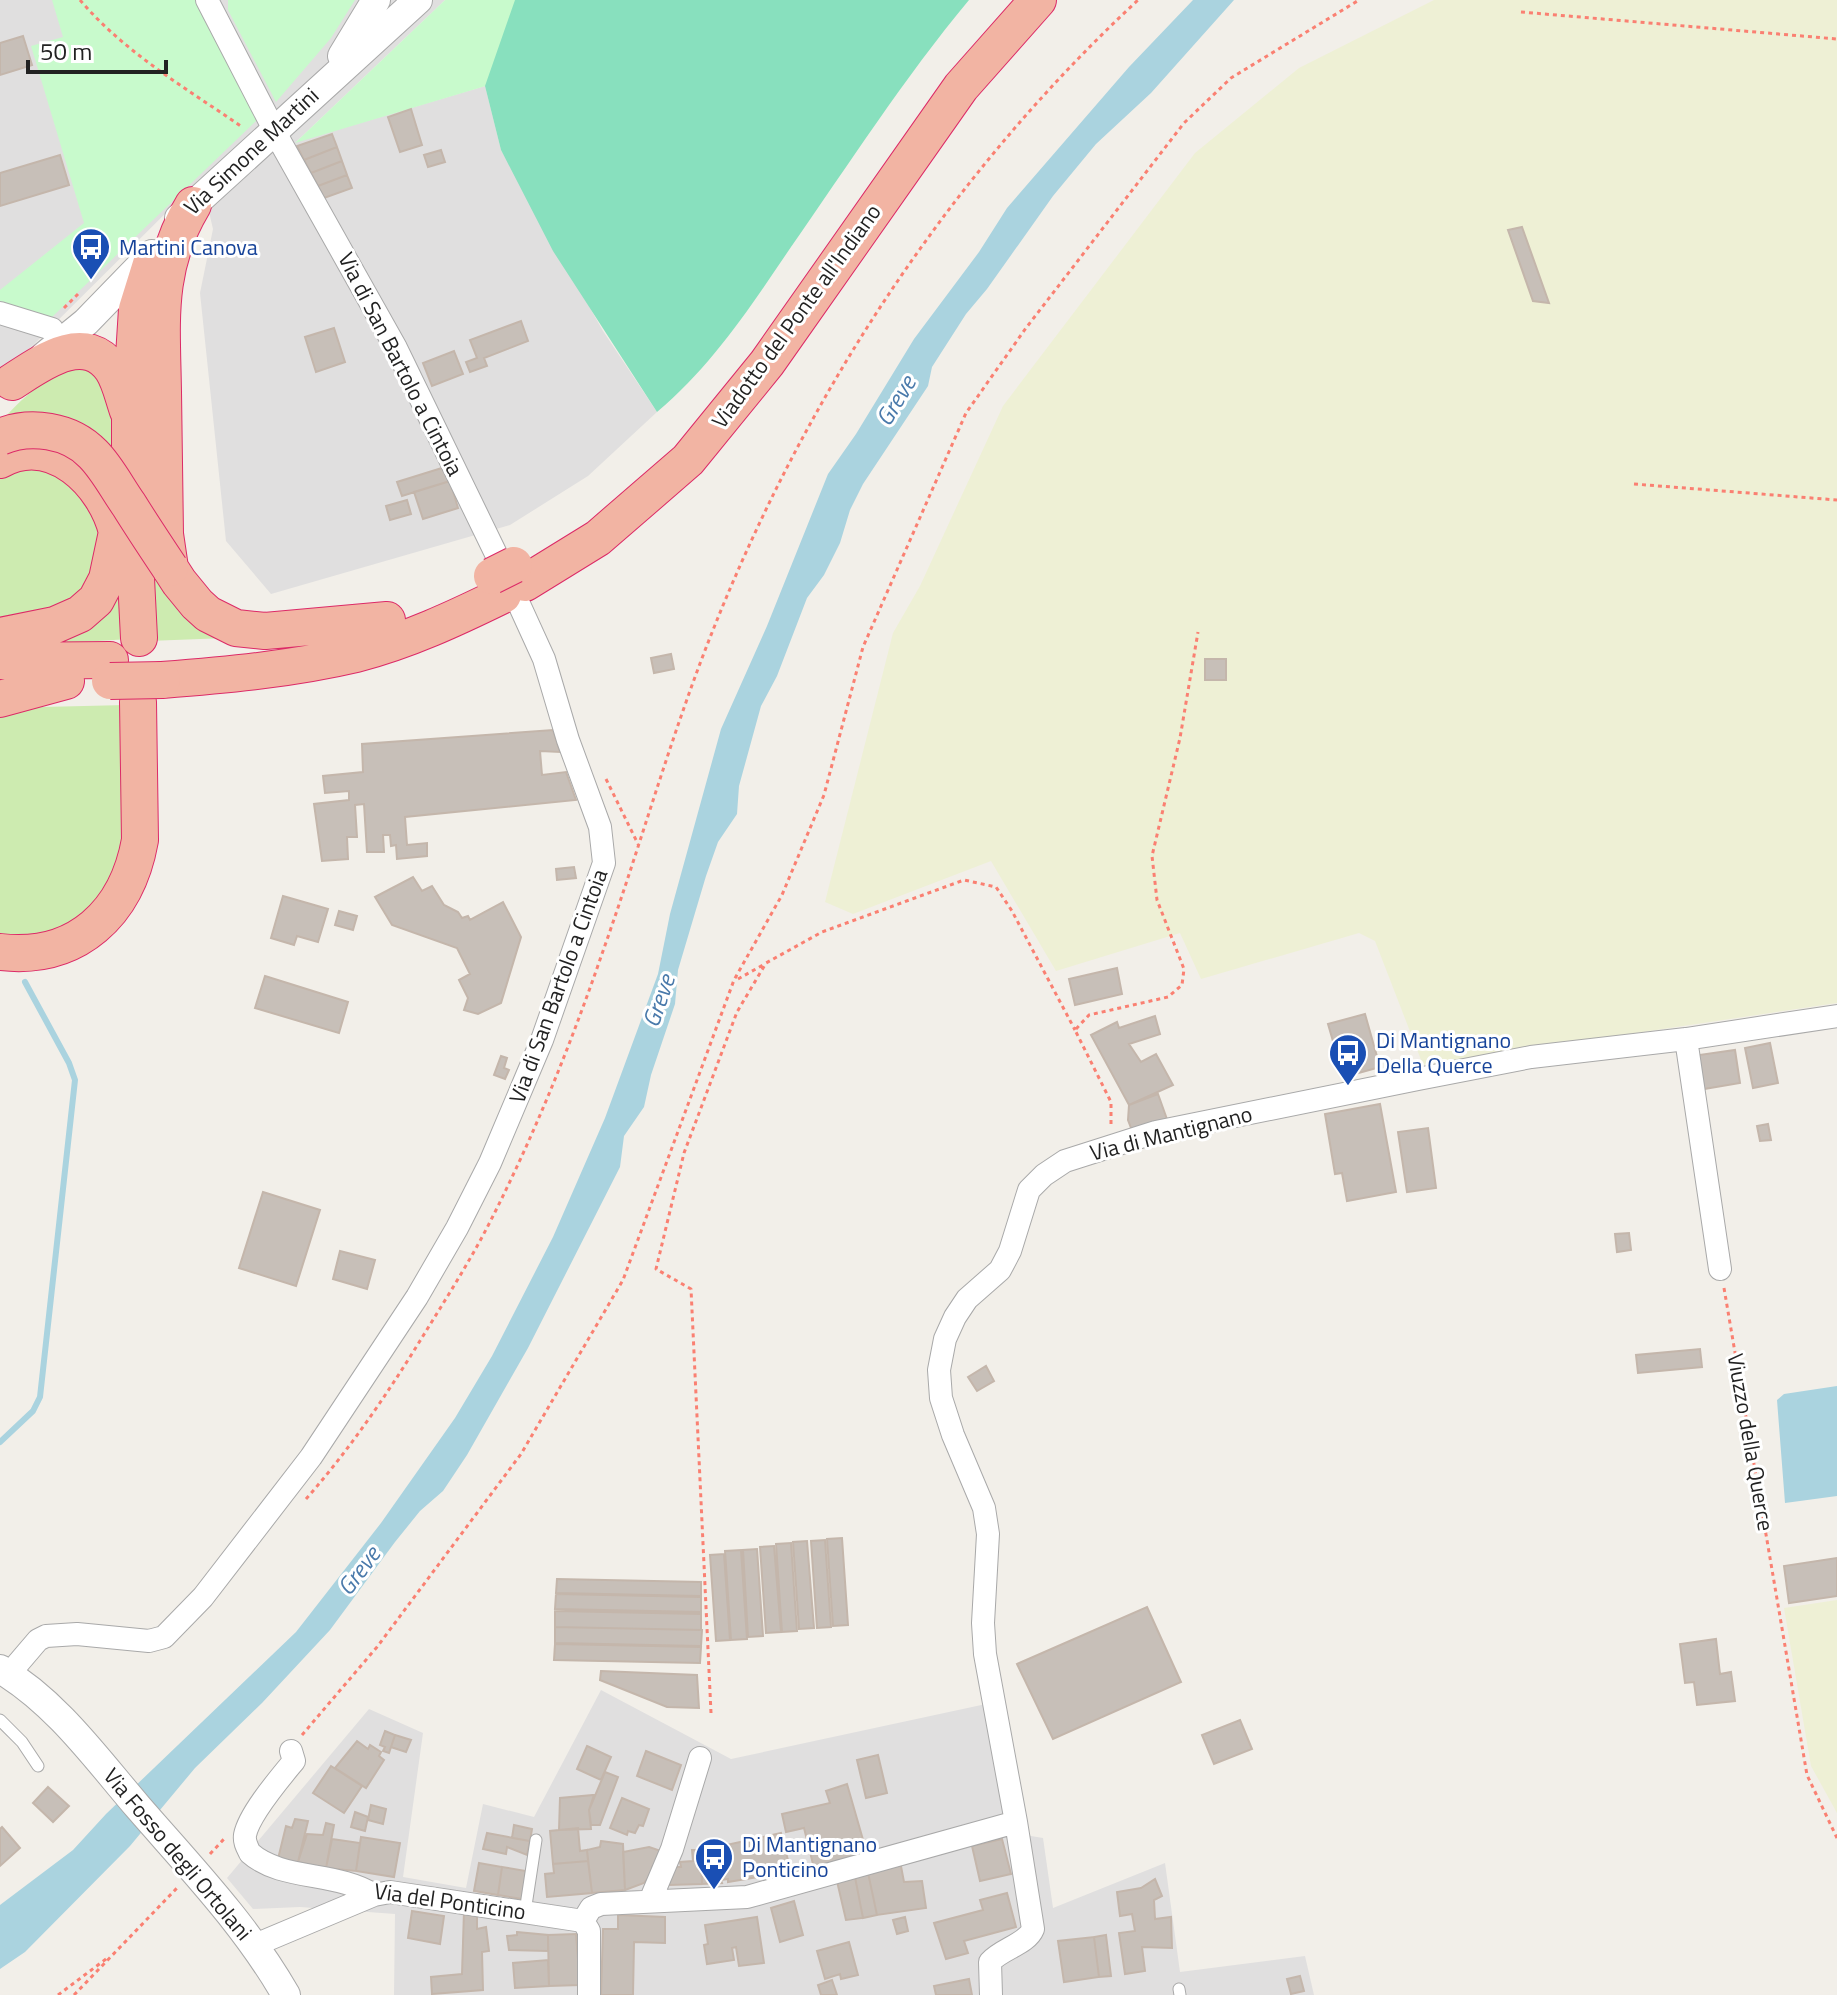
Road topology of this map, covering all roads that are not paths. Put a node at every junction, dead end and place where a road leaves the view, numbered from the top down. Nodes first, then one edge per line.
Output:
1 (207, 0) edge
2 (376, 0) edge
3 (418, 0) edge
4 (1006, 0) edge
5 (1038, 0) edge
6 (327, 81) junction
7 (262, 131) junction
8 (184, 213) junction
9 (0, 313) edge
10 (48, 328) junction
11 (6, 388) edge
12 (130, 419) junction
13 (0, 437) edge
14 (0, 460) edge
15 (130, 489) junction
16 (117, 532) junction
17 (170, 568) junction
18 (506, 575) junction
19 (387, 620) junction
20 (0, 636) edge
21 (0, 661) edge
22 (149, 669) junction
23 (110, 670) junction
24 (66, 681) junction
25 (0, 683) edge
26 (0, 699) edge
27 (0, 952) edge
28 (1837, 1016) edge
29 (1686, 1039) junction
30 (1720, 1269) road end
31 (4, 1671) edge
32 (0, 1720) edge
33 (296, 1744) road end
34 (700, 1758) dead end
35 (38, 1766) dead end
36 (1016, 1822) junction
37 (536, 1840) dead end
38 (374, 1895) junction
39 (650, 1901) junction
40 (525, 1912) junction
41 (583, 1921) junction
42 (255, 1945) junction
43 (286, 1995) edge
44 (589, 1995) edge
45 (991, 1995) edge

1 - 7 street, Via di San Bartolo a Cintoia
2 - 6 street, Via Simone Martini
3 - 6 street, Via Simone Martini
4 - 18 highway, Viadotto del Ponte all'Indiano
5 - 18 highway, Viadotto del Ponte all'Indiano
6 - 7 street, Via Simone Martini
7 - 8 street, Via Simone Martini
7 - 18 street, Via di San Bartolo a Cintoia
8 - 10 street, Via Simone Martini
8 - 11 street, Via Simone Martini
8 - 12 highway
8 - 17 highway
9 - 10 street
10 - 11 street, Via Simone Martini
11 - 12 highway
12 - 15 highway
13 - 17 highway, bridge
14 - 16 highway
15 - 16 highway
15 - 22 highway
16 - 20 highway
17 - 19 highway
18 - 19 highway, Viadotto del Ponte all'Indiano
18 - 22 highway, Viadotto del Ponte all'Indiano
18 - 31 street, Via di San Bartolo a Cintoia
19 - 22 highway, Viadotto del Ponte all'Indiano
21 - 23 highway, Viadotto del Ponte all'Indiano
22 - 23 highway, Viadotto del Ponte all'Indiano, bridge
22 - 27 highway
23 - 24 highway, Viadotto del Ponte all'Indiano
24 - 25 highway, Viadotto del Ponte all'Indiano
24 - 26 highway
28 - 29 street, Via di Mantignano
29 - 30 street
29 - 36 street, Via di Mantignano
31 - 42 street, Via Fosso degli Ortolani
32 - 35 lane
33 - 38 street, Via del Ponticino
34 - 39 street
36 - 39 street
36 - 45 street, Via di Mantignano
37 - 40 lane
38 - 40 street, Via del Ponticino
38 - 42 street, Via Fosso degli Ortolani
39 - 41 street
40 - 41 street, Via del Ponticino
41 - 44 street
42 - 43 street

